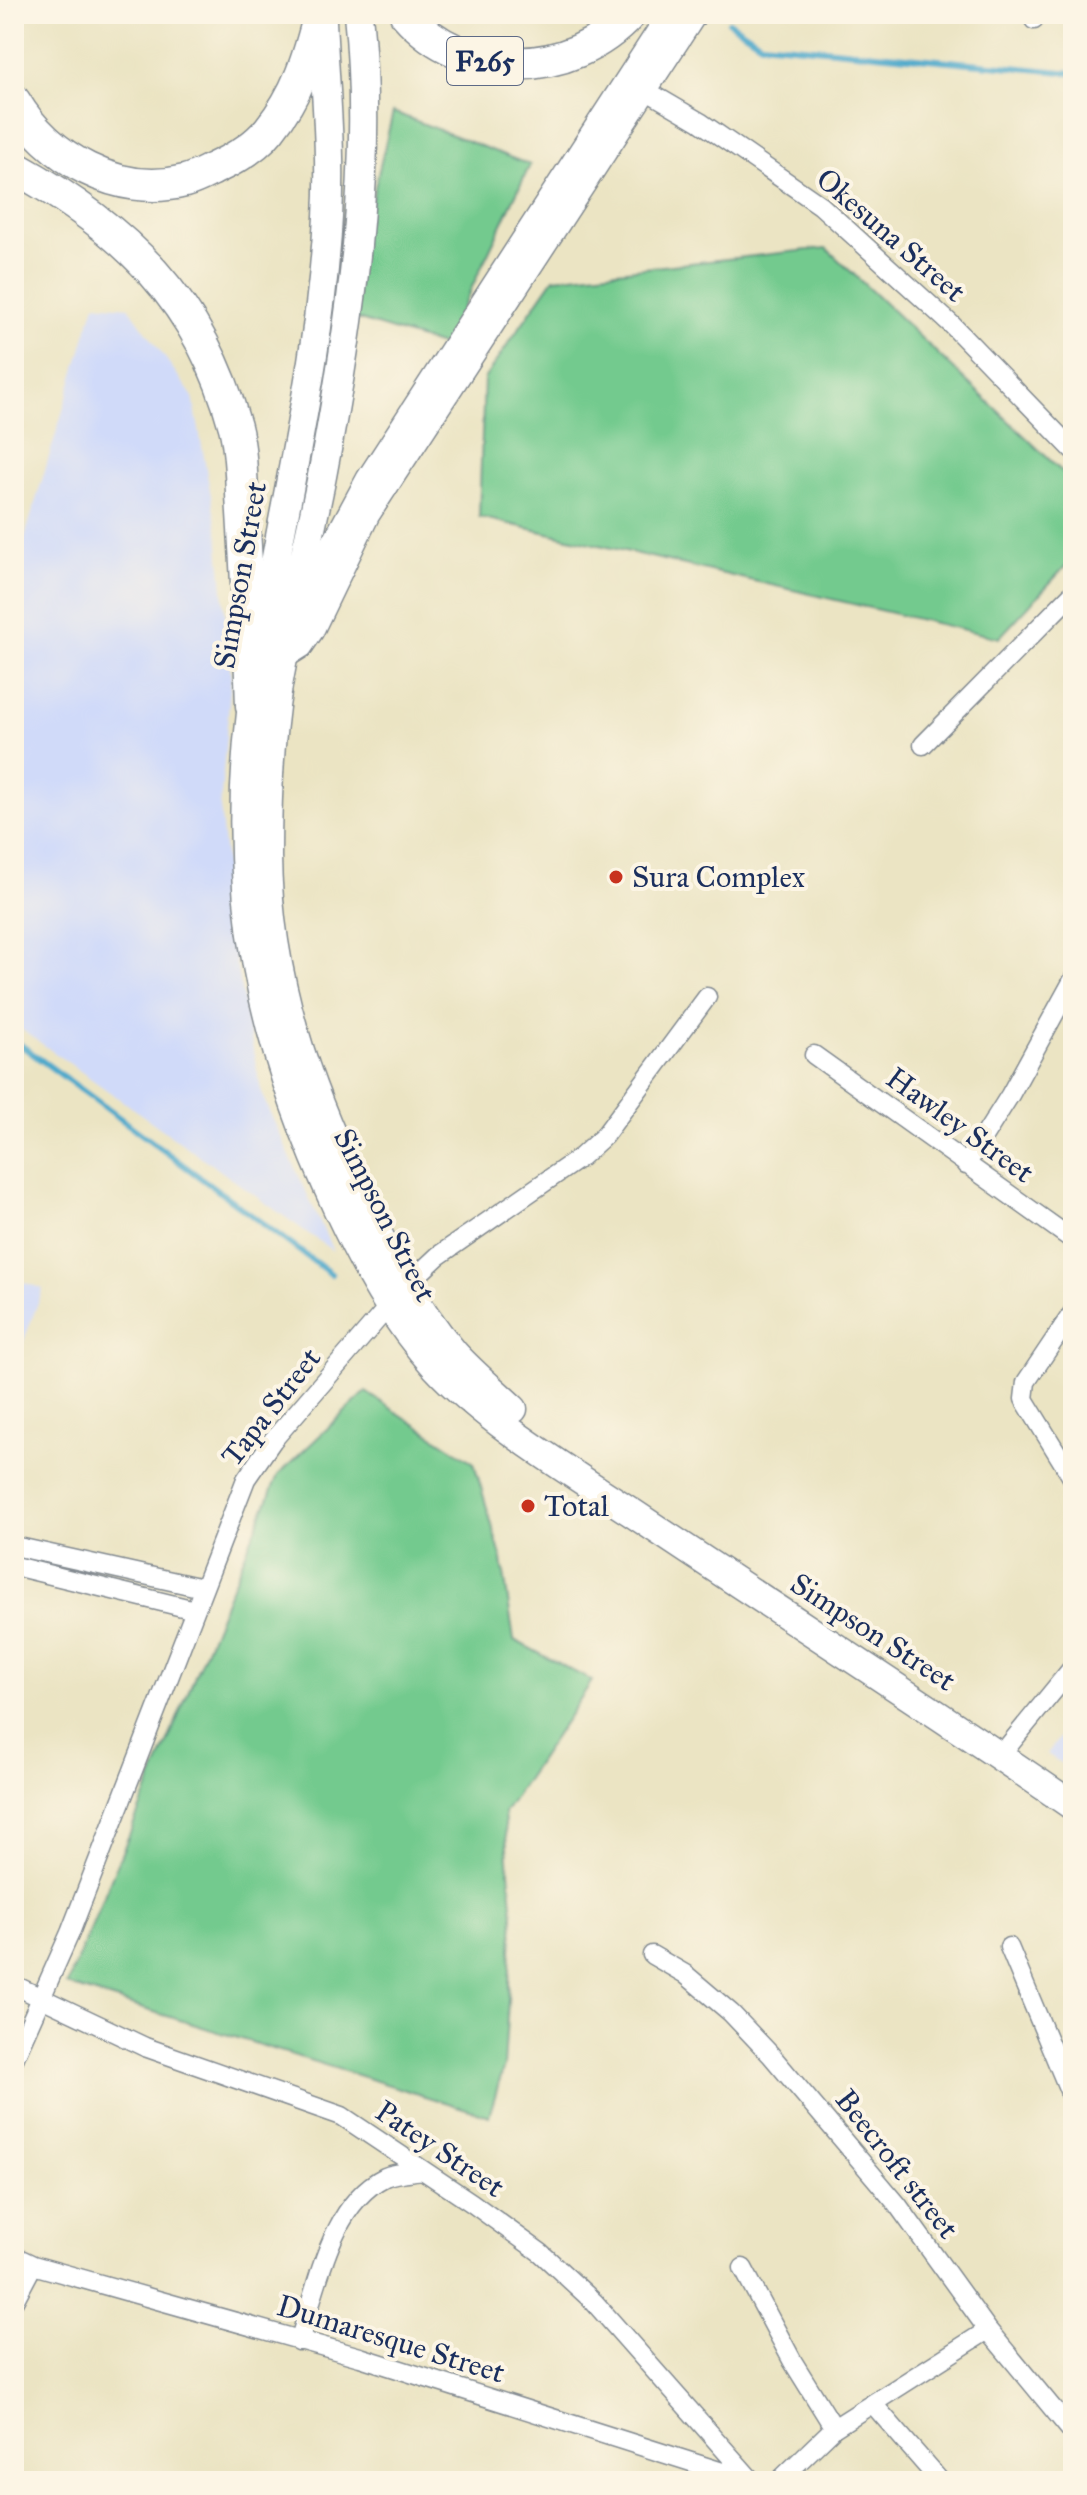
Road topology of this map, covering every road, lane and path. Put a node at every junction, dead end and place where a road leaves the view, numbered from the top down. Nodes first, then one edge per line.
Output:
1 (321, 14) edge
2 (358, 14) edge
3 (406, 14) edge
4 (630, 14) edge
5 (675, 14) edge
6 (698, 14) edge
7 (647, 91) junction
8 (14, 101) edge
9 (14, 167) edge
10 (1073, 450) edge
11 (1073, 593) edge
12 (286, 647) junction
13 (252, 706) junction
14 (923, 745) dead end
15 (1073, 980) edge
16 (707, 997) dead end
17 (814, 1055) dead end
18 (966, 1165) junction
19 (1073, 1240) edge
20 (407, 1285) junction
21 (388, 1308) junction
22 (1073, 1312) edge
23 (567, 1469) junction
24 (1073, 1479) edge
25 (14, 1546) edge
26 (14, 1566) edge
27 (203, 1588) junction
28 (195, 1610) junction
29 (1073, 1667) edge
30 (1000, 1756) junction
31 (1073, 1806) edge
32 (1009, 1947) dead end
33 (652, 1955) dead end
34 (14, 1985) edge
35 (42, 2001) junction
36 (14, 2059) edge
37 (1073, 2100) edge
38 (423, 2170) junction
39 (14, 2256) edge
40 (33, 2265) junction
41 (743, 2268) dead end
42 (14, 2301) edge
43 (988, 2330) junction
44 (299, 2341) junction
45 (873, 2404) junction
46 (834, 2428) junction
47 (1073, 2433) edge
48 (752, 2481) edge
49 (779, 2481) edge
50 (940, 2481) edge

1 - 8 highway
1 - 13 main road, Simpson Street
2 - 12 main road
3 - 4 highway, F265
5 - 12 highway
6 - 7 street
7 - 10 street, Okesuna Street
7 - 12 street
9 - 13 highway
11 - 14 street
12 - 20 main road
13 - 21 main road, Simpson Street
15 - 18 street
16 - 20 street, Tapa Street
17 - 18 street, Hawley Street
18 - 19 street, Hawley Street
20 - 21 street, Tapa Street
20 - 23 main road
21 - 23 main road, Simpson Street
21 - 27 street, Tapa Street
22 - 24 street
23 - 30 main road, Simpson Street
25 - 27 street
26 - 28 street
27 - 28 street, Tapa Street
28 - 35 street, Tapa Street
29 - 30 street
30 - 31 main road, Simpson Street
32 - 37 street
33 - 43 street, Beecroft street
34 - 35 street, Patey Street
35 - 36 street, Tapa Street
35 - 38 street, Patey Street
38 - 44 street
38 - 48 street, Patey Street
39 - 40 street, Dumaresque Street
40 - 42 street
40 - 44 street, Dumaresque Street
41 - 46 street
43 - 45 street
43 - 47 street, Beecroft street
44 - 48 street, Dumaresque Street
45 - 46 street
45 - 50 street
46 - 49 street

